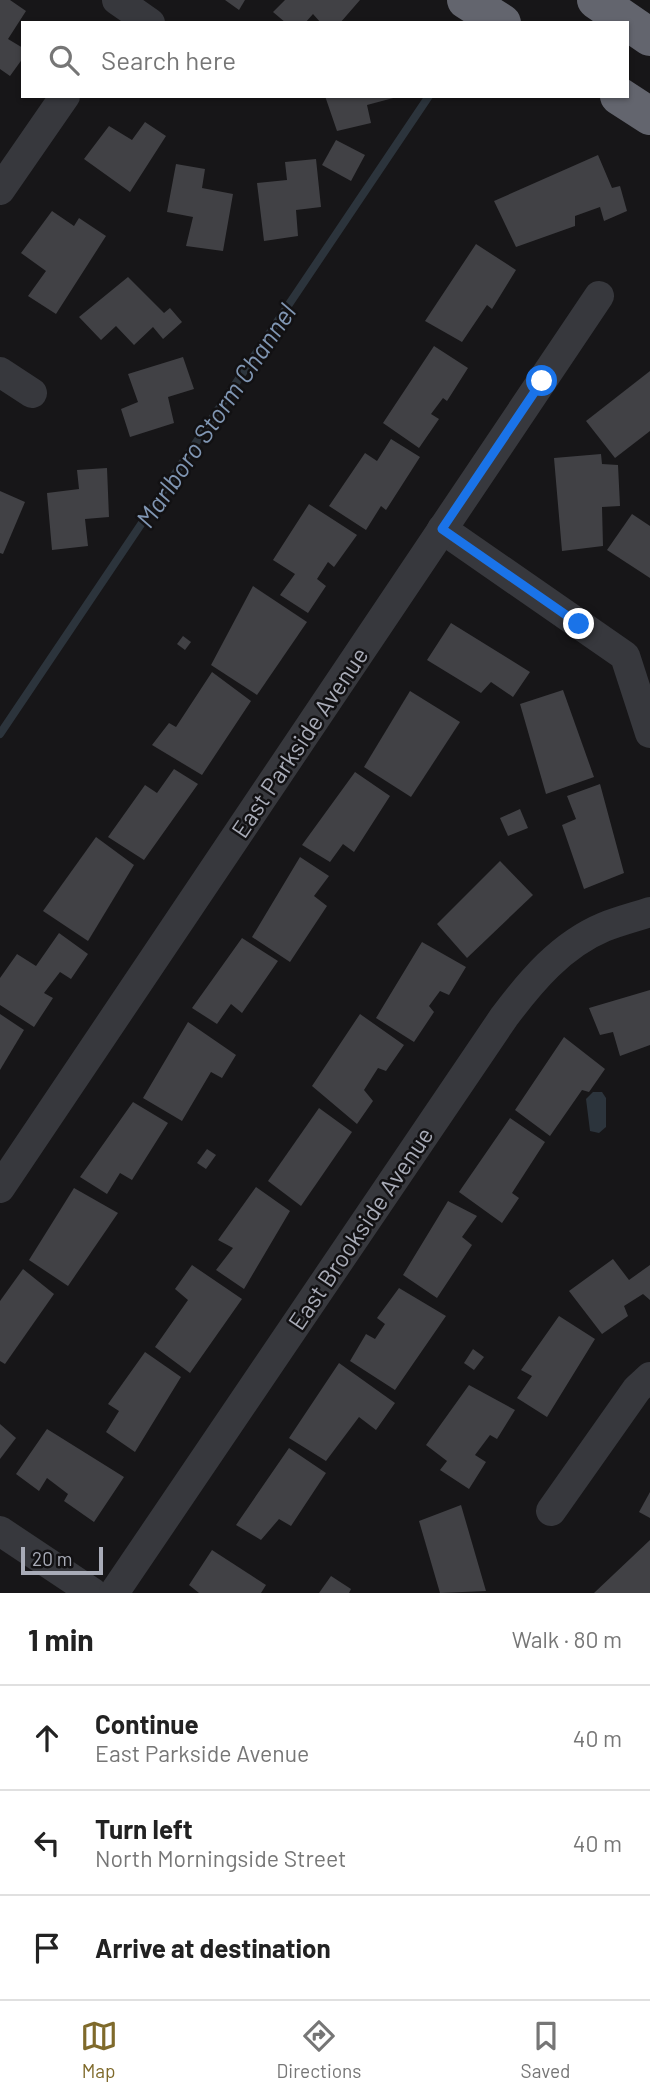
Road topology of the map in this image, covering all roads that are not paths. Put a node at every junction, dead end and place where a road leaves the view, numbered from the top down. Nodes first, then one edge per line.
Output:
1 (466, 0) edge
2 (499, 21) edge
3 (64, 98) edge
4 (621, 98) edge
5 (650, 116) edge
6 (0, 190) edge
7 (599, 296) dead end
8 (0, 372) edge
9 (32, 393) dead end
10 (442, 529) junction
11 (650, 733) edge
12 (650, 912) edge
13 (0, 1188) edge
14 (650, 1377) edge
15 (551, 1511) dead end
16 (0, 1531) edge
17 (93, 1593) edge
18 (114, 1593) edge

1 - 2 highway
3 - 6 street
4 - 5 highway
7 - 10 street, East Parkside Avenue
8 - 9 street
10 - 11 street
10 - 13 street, East Parkside Avenue
12 - 18 street, East Brookside Avenue
14 - 15 street
16 - 17 street

